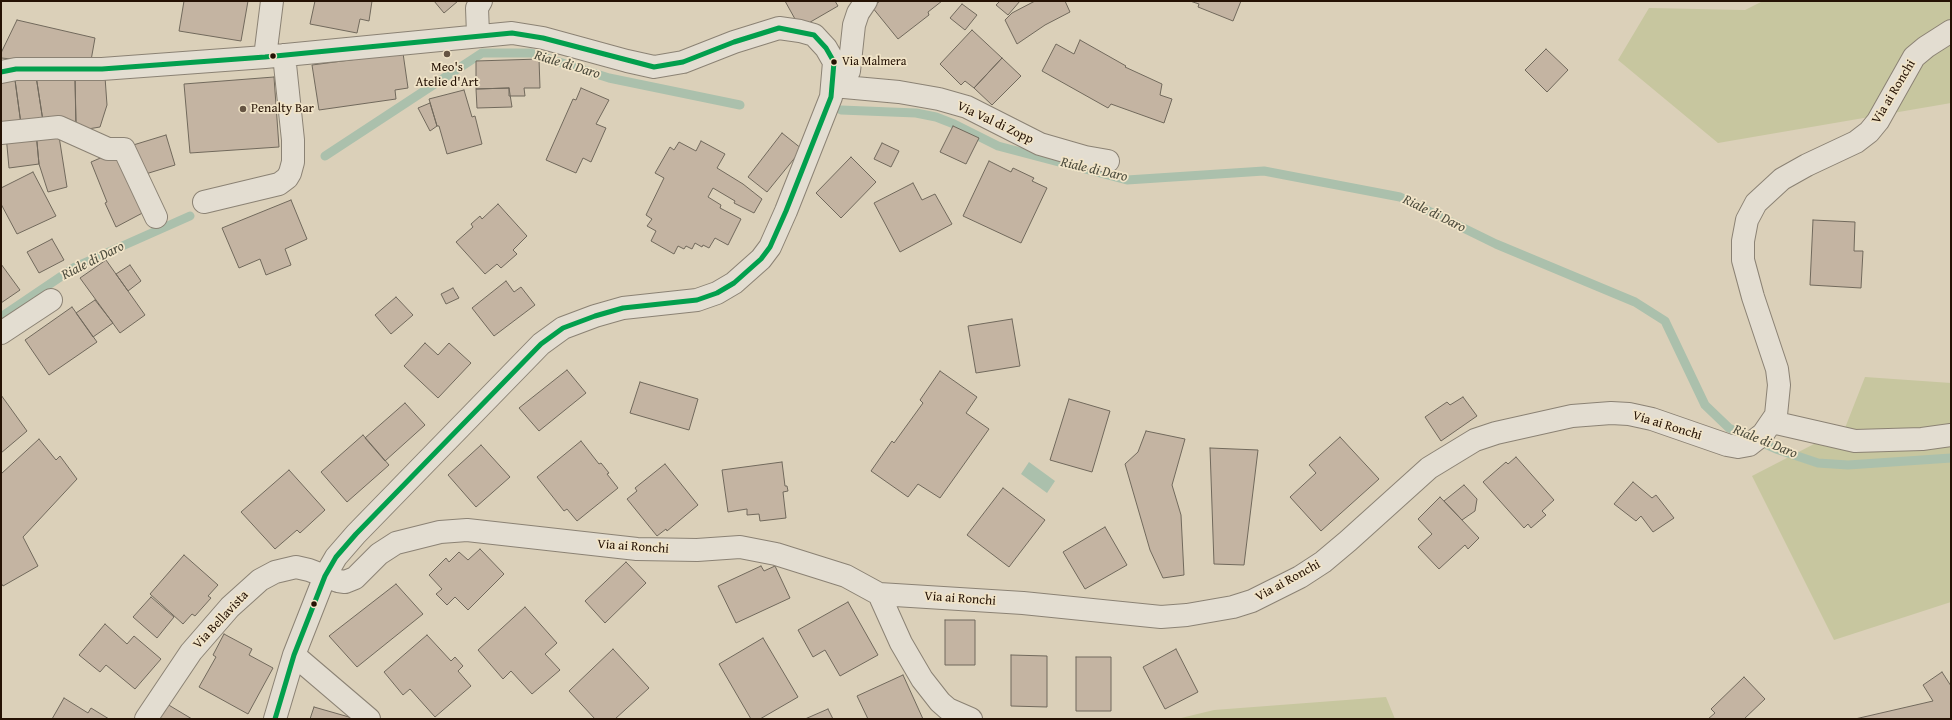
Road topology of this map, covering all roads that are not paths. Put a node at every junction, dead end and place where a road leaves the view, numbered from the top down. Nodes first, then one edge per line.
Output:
1 (272, 1) edge
2 (481, 1) edge
3 (866, 1) edge
4 (1951, 31) edge
5 (478, 34) junction
6 (275, 56) junction
7 (1, 72) edge
8 (833, 87) junction
9 (1, 133) edge
10 (1108, 162) dead end
11 (204, 202) dead end
12 (156, 217) dead end
13 (51, 300) dead end
14 (1, 333) edge
15 (1762, 434) junction
16 (1951, 434) edge
17 (325, 576) junction
18 (879, 594) junction
19 (294, 655) junction
20 (146, 719) edge
21 (275, 719) edge
22 (369, 719) edge
23 (971, 719) edge

1 - 6 street
2 - 5 street
3 - 8 street
4 - 15 street, Via ai Ronchi
5 - 6 street
5 - 8 street
6 - 7 street
6 - 11 street
8 - 10 street, Via Val di Zopp
8 - 17 street
9 - 12 street
13 - 14 street
15 - 16 street
15 - 18 street, Via ai Ronchi
17 - 18 street, Via ai Ronchi
17 - 19 street
17 - 20 street, Via Bellavista
18 - 23 street
19 - 21 street
19 - 22 street

